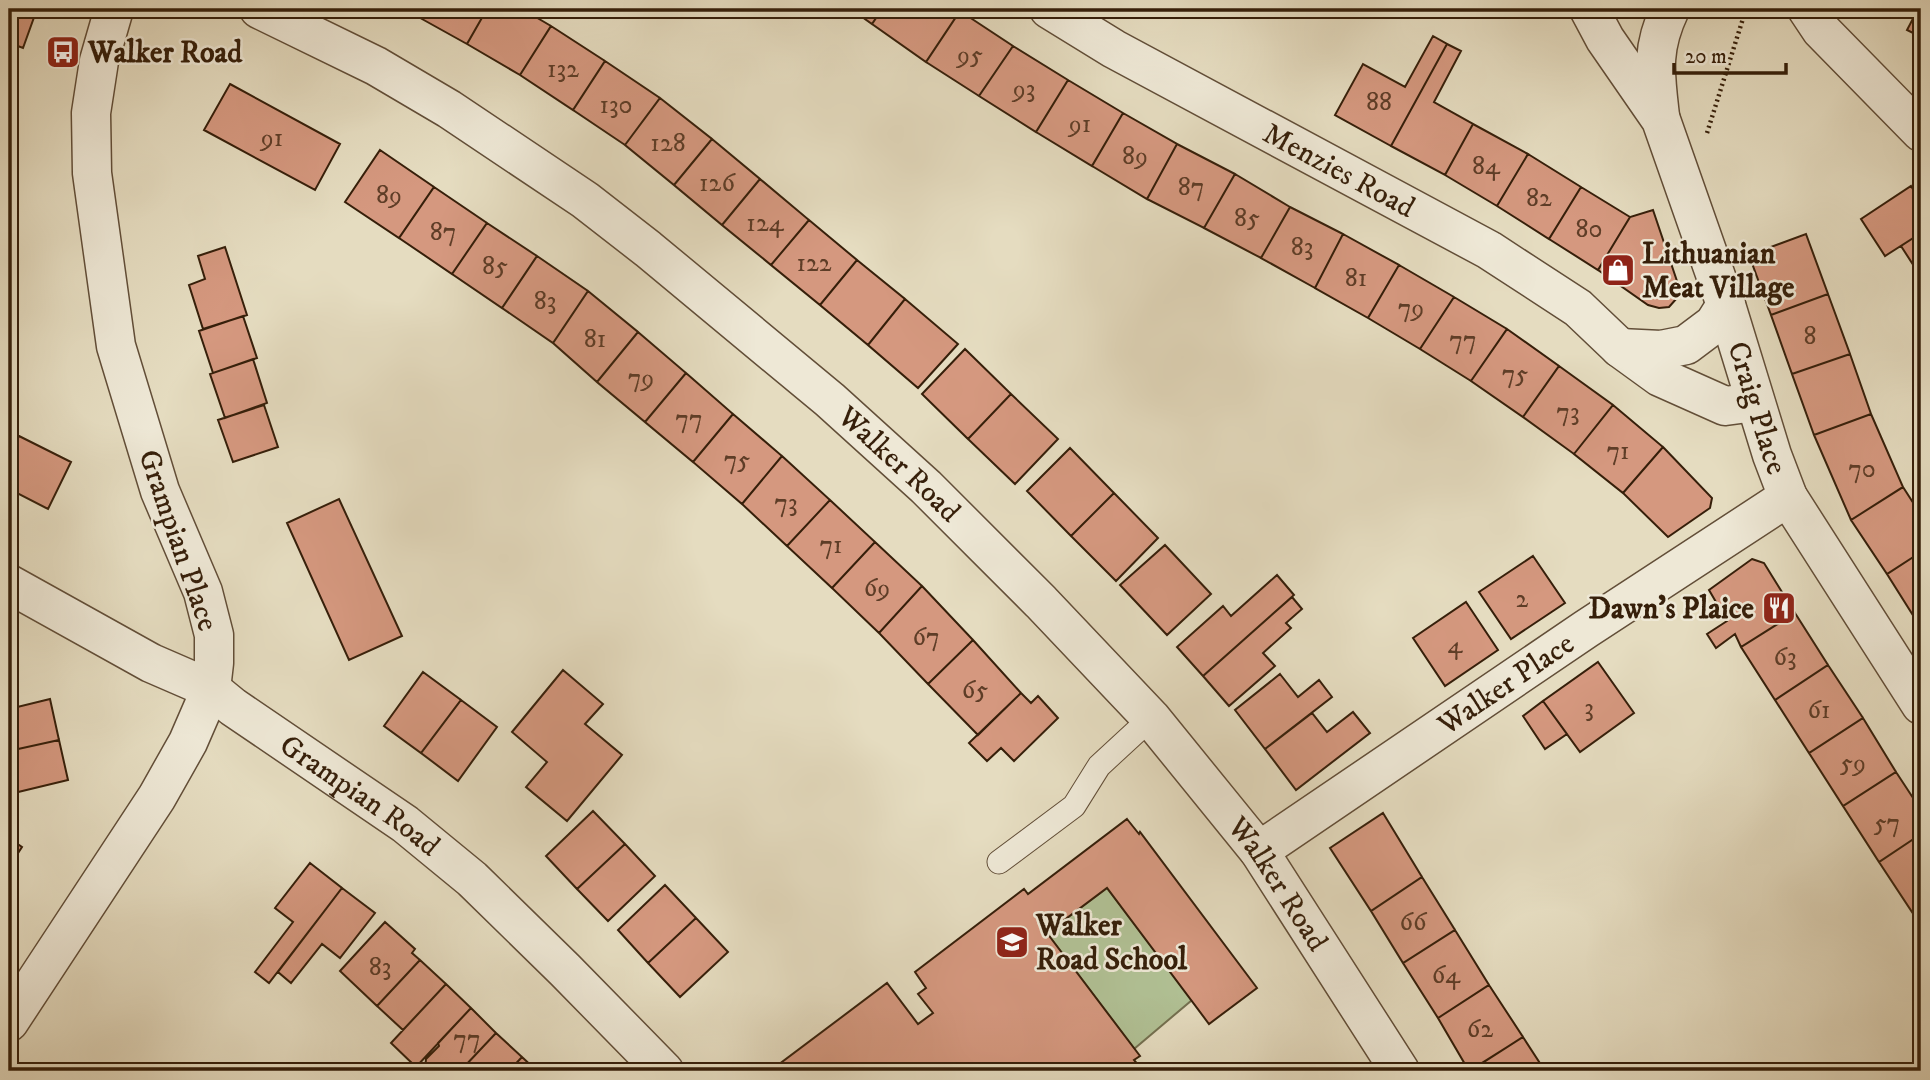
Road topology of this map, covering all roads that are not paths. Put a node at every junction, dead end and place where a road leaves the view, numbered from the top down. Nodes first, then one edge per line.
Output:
1 (114, 9) edge
2 (259, 9) edge
3 (1049, 9) edge
4 (1589, 9) edge
5 (1670, 9) edge
6 (1786, 9) edge
7 (1814, 20) edge
8 (1661, 120) junction
9 (1921, 132) edge
10 (1726, 305) junction
11 (1620, 348) junction
12 (1755, 402) junction
13 (1788, 497) junction
14 (9, 584) edge
15 (211, 690) junction
16 (1921, 705) edge
17 (1151, 718) junction
18 (1259, 851) junction
19 (999, 862) dead end
20 (9, 1022) edge
21 (663, 1071) edge
22 (1400, 1071) edge

1 - 15 street, Grampian Place
2 - 17 street, Walker Road
3 - 11 street, Menzies Road
4 - 8 street, Craig Place
5 - 8 street, Craig Place
6 - 7 street
7 - 9 street
8 - 10 street, Craig Place
10 - 11 street
10 - 12 street, Craig Place
11 - 12 street, Menzies Road
12 - 13 street, Craig Place
13 - 16 street
13 - 18 street, Walker Place
14 - 15 street, Grampian Road
15 - 20 street, Grampian Place
15 - 21 street, Grampian Road
17 - 18 street, Walker Road
17 - 19 lane
18 - 22 street, Walker Road

